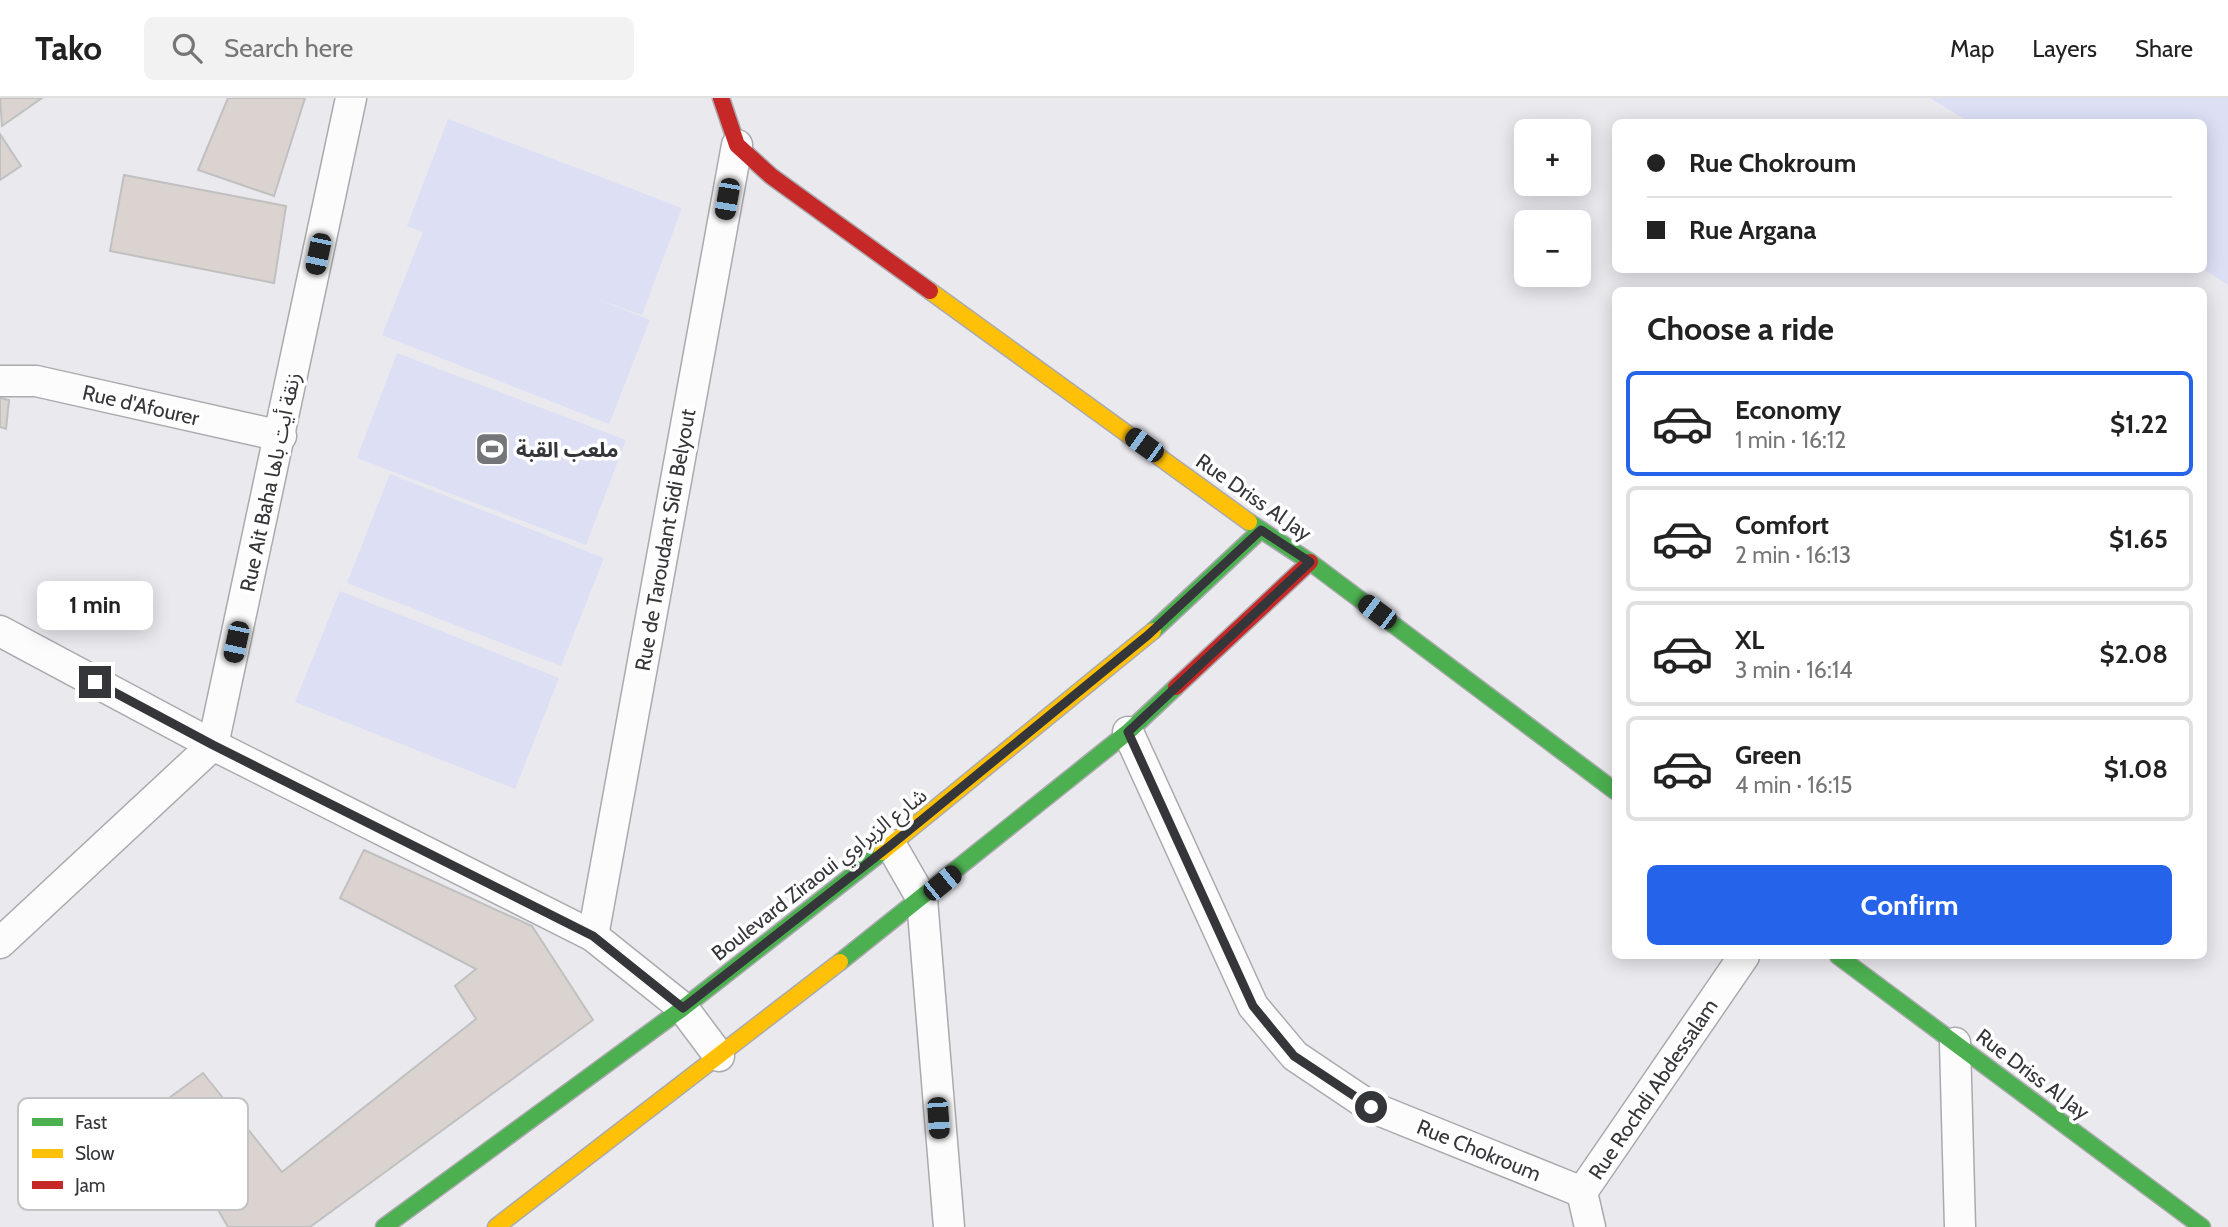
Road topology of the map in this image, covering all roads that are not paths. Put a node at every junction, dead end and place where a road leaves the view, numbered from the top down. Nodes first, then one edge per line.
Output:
1 (351, 98) edge
2 (721, 98) edge
3 (737, 145) junction
4 (0, 381) edge
5 (281, 436) junction
6 (1261, 530) junction
7 (1310, 562) junction
8 (0, 631) edge
9 (1128, 732) junction
10 (213, 745) junction
11 (1612, 789) edge
12 (891, 845) junction
13 (922, 899) junction
14 (593, 936) junction
15 (0, 943) edge
16 (1742, 959) edge
17 (1842, 959) edge
18 (683, 1008) junction
19 (1955, 1043) junction
20 (719, 1056) junction
21 (1582, 1192) junction
22 (384, 1227) edge
23 (496, 1227) edge
24 (949, 1227) edge
25 (1590, 1227) edge
26 (1960, 1227) edge
27 (2202, 1227) edge

1 - 5 street, Rue Ait Baha زنقة أيت باها
2 - 3 street, Rue Driss Al Jay
3 - 6 street, Rue Driss Al Jay
3 - 14 street, Rue de Taroudant Sidi Belyout
4 - 5 street, Rue d'Afourer
5 - 10 street, Rue Ait Baha زنقة أيت باها
6 - 7 street, Rue Driss Al Jay
6 - 12 street, Boulevard Ziraoui شارع الزيراوي
7 - 9 street
7 - 11 street, Rue Driss Al Jay
8 - 10 street
9 - 13 street
9 - 21 street, Rue Chokroum
10 - 14 street
10 - 15 street
12 - 13 street
12 - 18 street, Boulevard Ziraoui شارع الزيراوي
13 - 20 street
13 - 24 street
14 - 18 street
16 - 21 street, Rue Rochdi Abdessalam
17 - 19 street, Rue Driss Al Jay
18 - 20 street
18 - 22 street, Boulevard Ziraoui شارع الزيراوي
19 - 26 street
19 - 27 street, Rue Driss Al Jay
20 - 23 street
21 - 25 street, Rue Rochdi Abdessalam

